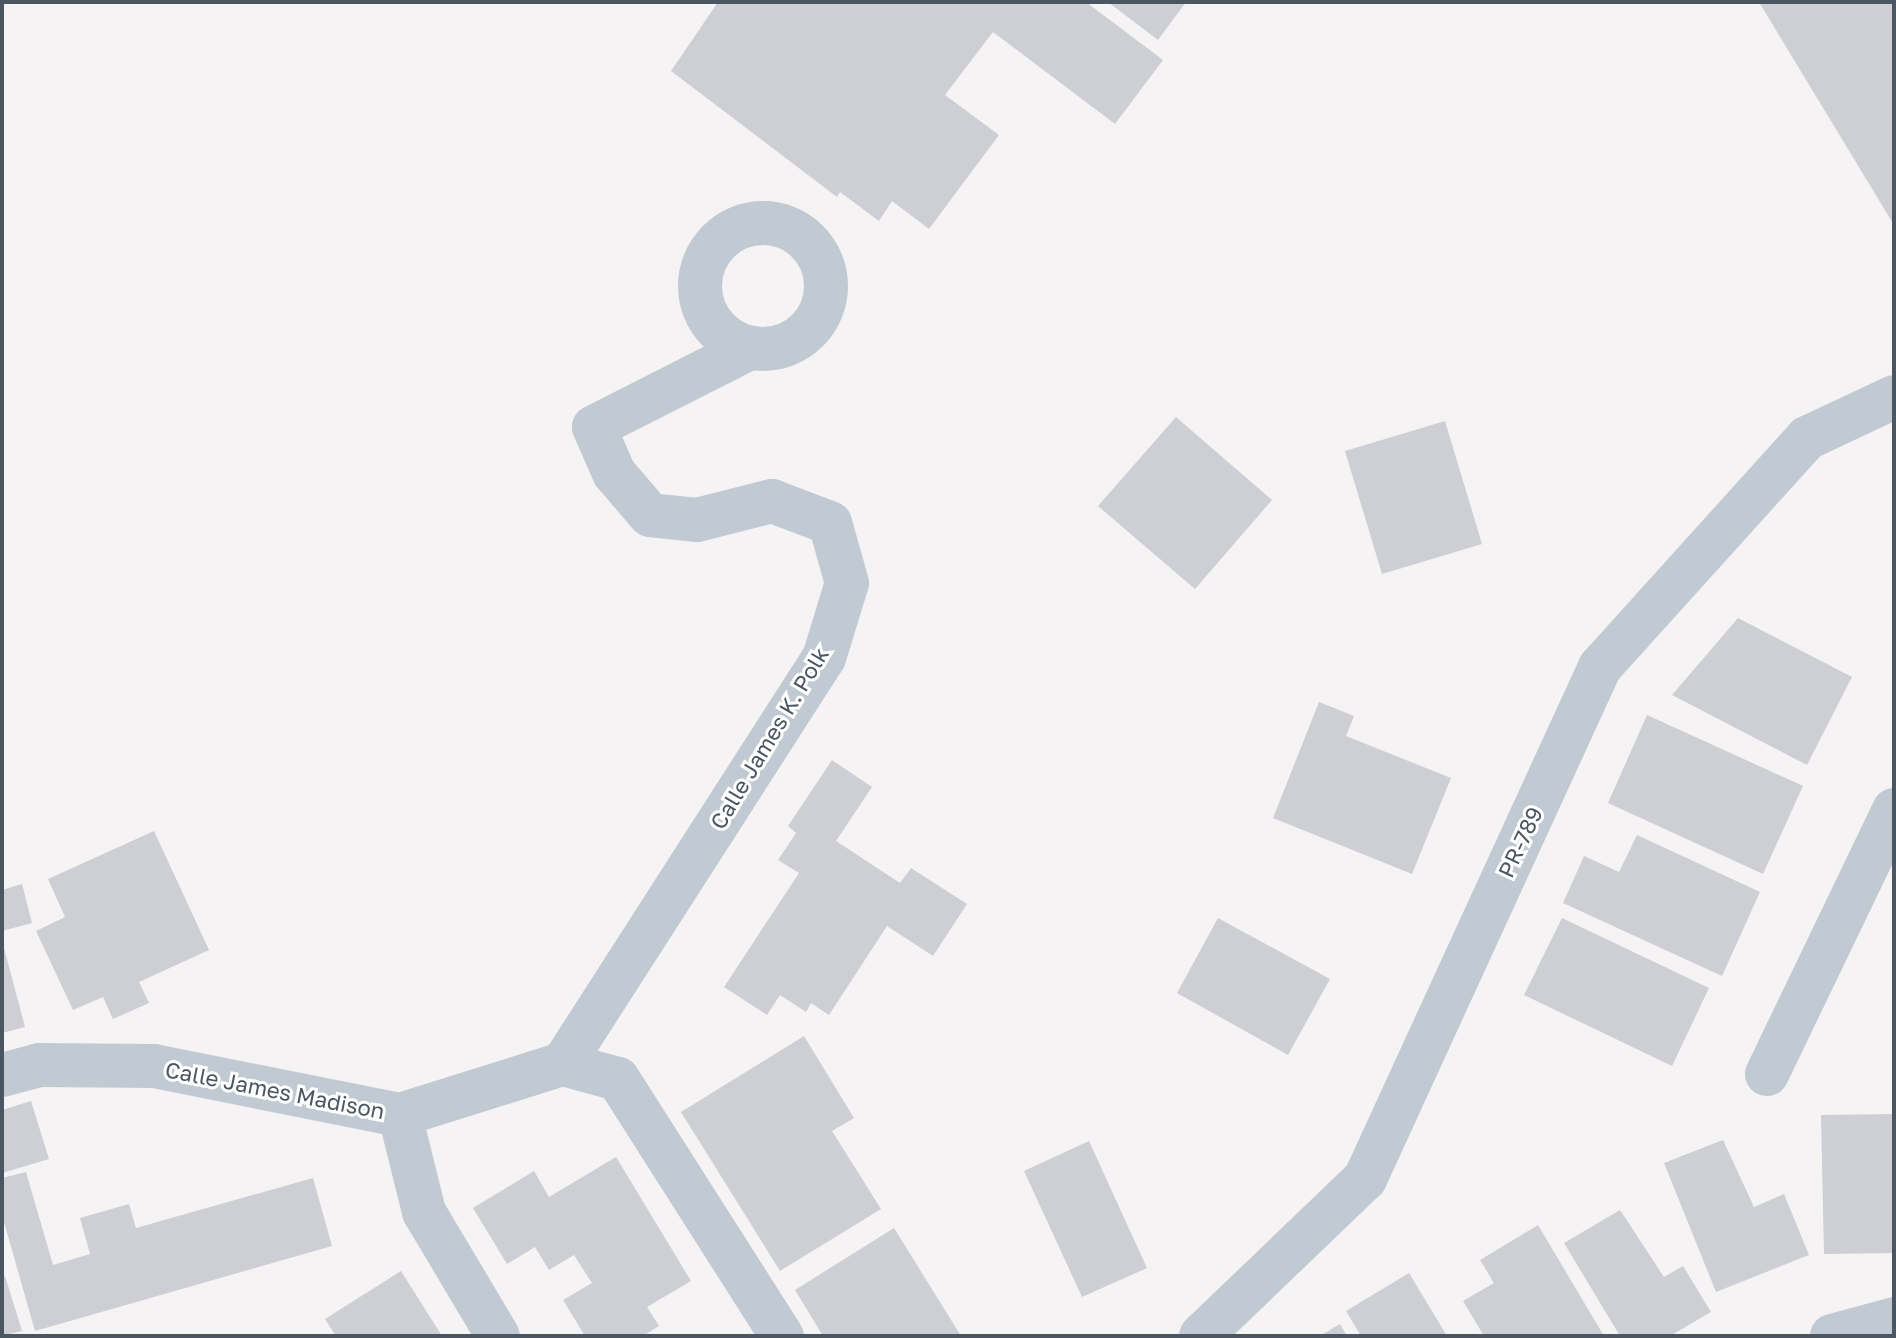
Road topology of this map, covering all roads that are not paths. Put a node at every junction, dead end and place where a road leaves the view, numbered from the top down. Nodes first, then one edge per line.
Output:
1 (750, 348) dead end
2 (1894, 397) edge
3 (1894, 810) edge
4 (563, 1064) junction
5 (1767, 1074) dead end
6 (2, 1075) edge
7 (400, 1115) junction
8 (1884, 1325) edge
9 (498, 1336) edge
10 (782, 1336) edge
11 (1201, 1336) edge
12 (1832, 1336) edge

1 - 4 street, Calle James K. Polk
2 - 11 street, PR-789 / PR-789
3 - 5 street
4 - 7 street, Calle James Madison
4 - 10 street
6 - 7 street, Calle James Madison
7 - 9 street
8 - 12 street

